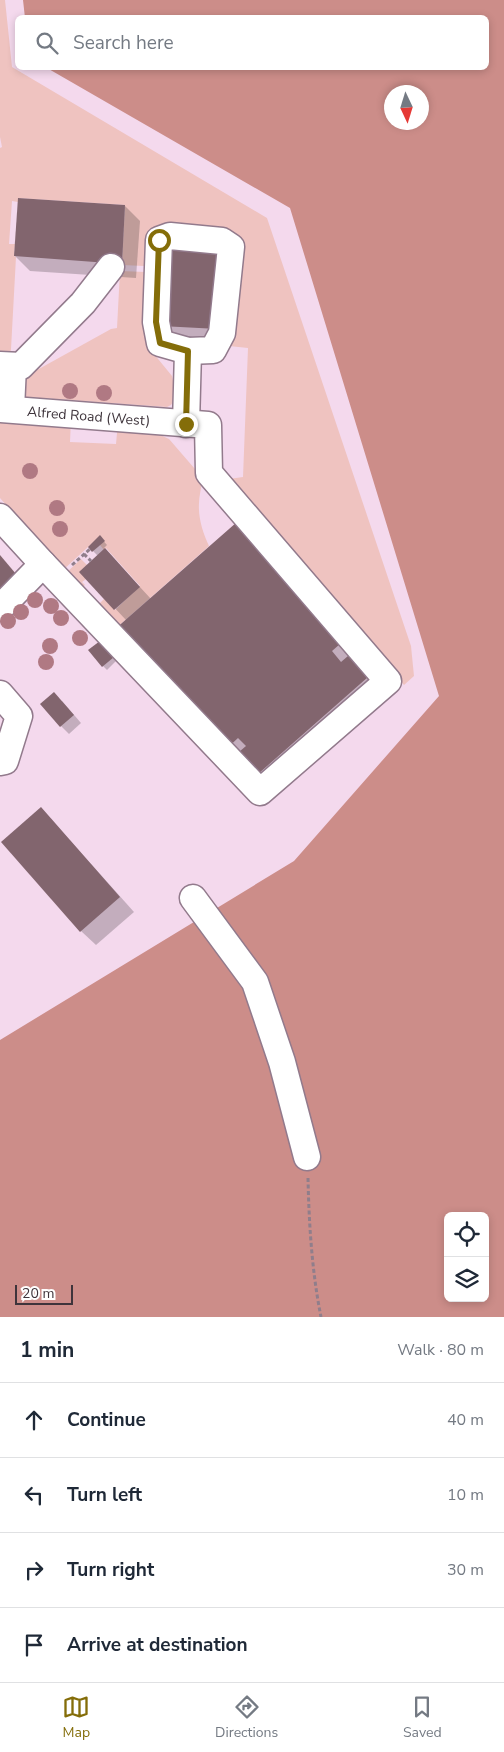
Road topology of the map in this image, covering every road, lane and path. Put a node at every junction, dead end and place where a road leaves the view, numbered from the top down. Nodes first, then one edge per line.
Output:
1 (111, 267) dead end
2 (188, 351) junction
3 (7, 365) edge
4 (6, 409) edge
5 (197, 424) junction
6 (0, 517) edge
7 (84, 554) dead end
8 (91, 561) dead end
9 (43, 564) junction
10 (0, 608) edge
11 (0, 694) edge
12 (0, 762) edge
13 (193, 898) dead end
14 (307, 1156) joint
15 (321, 1317) edge

1 - 3 lane
2 - 2 lane
2 - 5 lane
3 - 4 lane
4 - 5 lane, Alfred Road (West)
5 - 9 lane
6 - 9 lane
7 - 8 path
9 - 10 lane
11 - 12 lane
13 - 14 lane
14 - 15 path

